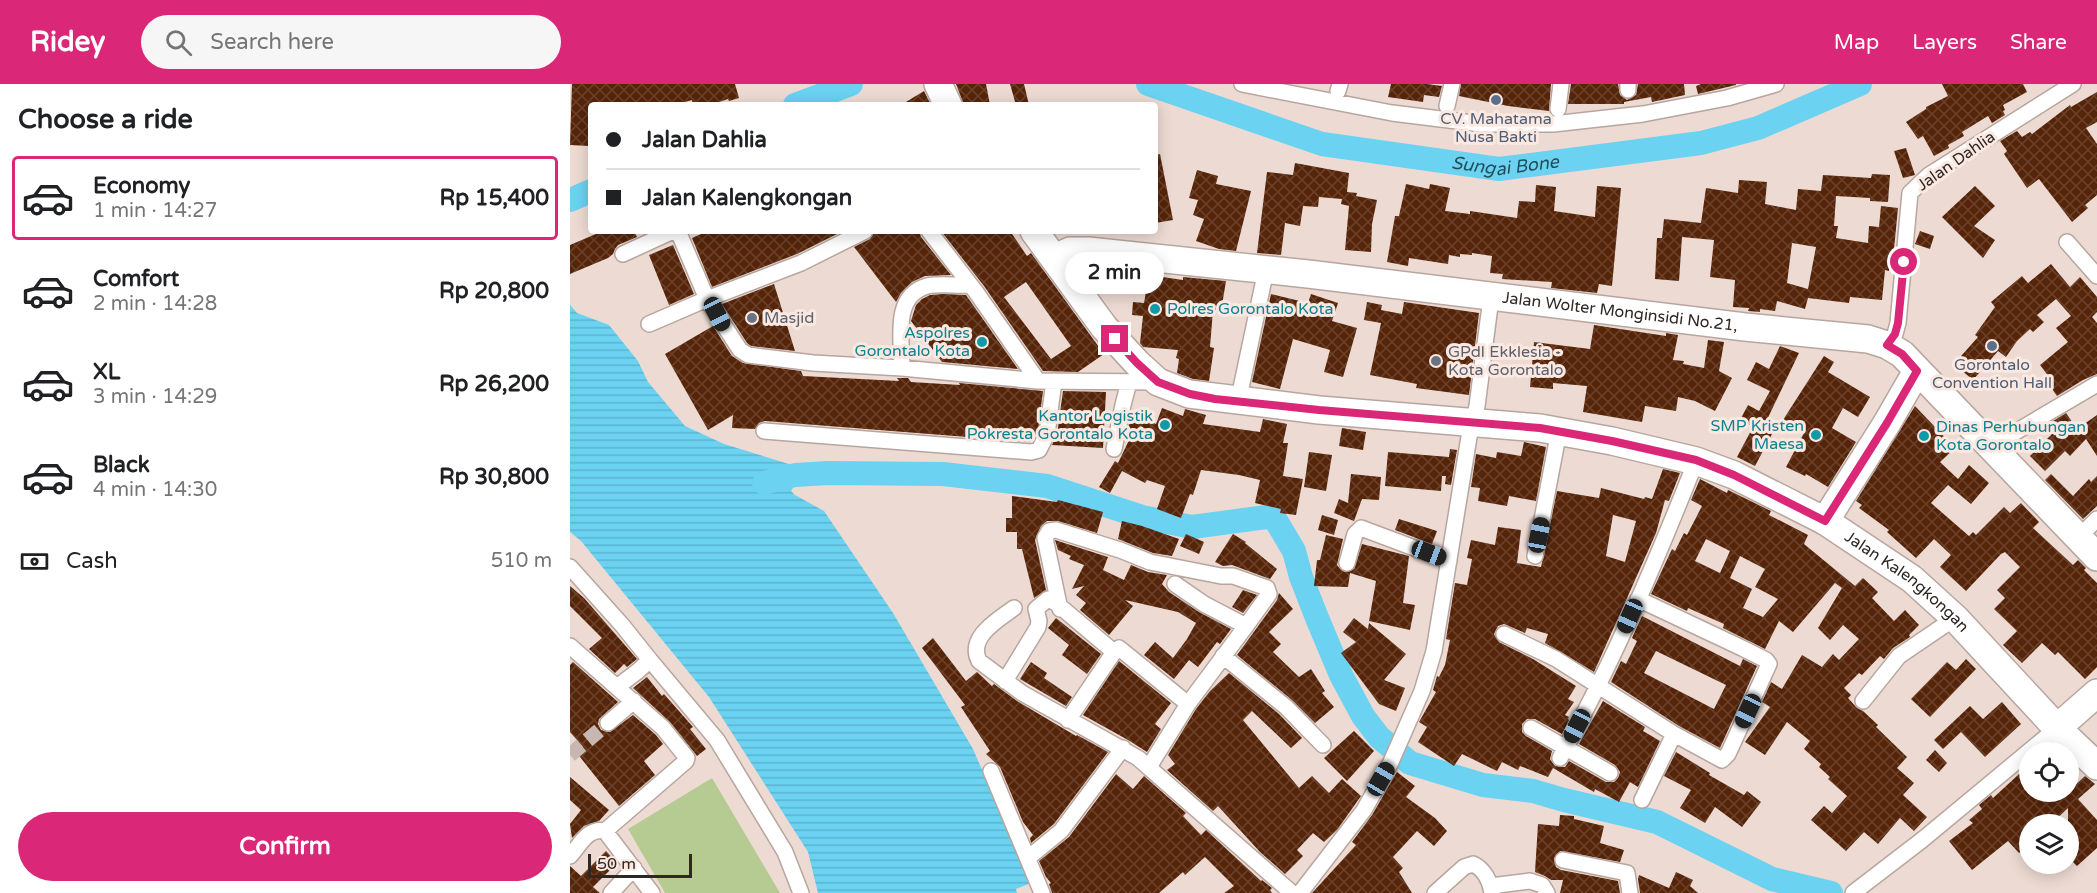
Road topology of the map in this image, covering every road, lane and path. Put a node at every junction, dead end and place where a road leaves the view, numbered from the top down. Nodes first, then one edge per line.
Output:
1 (1242, 84) edge
2 (1452, 84) edge
3 (1561, 84) edge
4 (1776, 84) edge
5 (2073, 84) edge
6 (1448, 106) dead end
7 (1558, 109) dead end
8 (666, 234) edge
9 (679, 234) edge
10 (859, 234) edge
11 (931, 234) edge
12 (1036, 234) edge
13 (2067, 242) dead end
14 (623, 254) dead end
15 (1055, 258) junction
16 (1266, 270) junction
17 (2097, 276) edge
18 (969, 285) junction
19 (1491, 298) junction
20 (707, 299) junction
21 (649, 324) dead end
22 (1887, 345) junction
23 (902, 368) junction
24 (1917, 371) junction
25 (1046, 381) junction
26 (1130, 382) junction
27 (1158, 382) junction
28 (2097, 384) edge
29 (1238, 402) junction
30 (1472, 423) junction
31 (764, 431) dead end
32 (1560, 431) junction
33 (1990, 447) junction
34 (1114, 450) dead end
35 (1696, 460) junction
36 (2097, 519) edge
37 (1825, 521) junction
38 (2088, 548) edge
39 (1535, 556) dead end
40 (1449, 561) junction
41 (1347, 563) dead end
42 (570, 567) edge
43 (1175, 584) dead end
44 (1638, 599) junction
45 (1014, 608) dead end
46 (1060, 609) junction
47 (1955, 618) junction
48 (1246, 626) junction
49 (1504, 634) dead end
50 (570, 646) edge
51 (1114, 652) junction
52 (1223, 656) junction
53 (650, 660) junction
54 (1005, 681) junction
55 (1598, 686) junction
56 (617, 687) junction
57 (2097, 693) edge
58 (634, 701) junction
59 (1863, 701) dead end
60 (1188, 704) junction
61 (1068, 720) junction
62 (608, 723) tunnel mouth
63 (1531, 728) dead end
64 (2057, 728) junction
65 (1674, 734) junction
66 (1323, 745) dead end
67 (1123, 748) junction
68 (1563, 753) junction
69 (2097, 766) edge
70 (1149, 767) junction
71 (991, 771) dead end
72 (1610, 773) dead end
73 (1642, 800) dead end
74 (605, 831) junction
75 (570, 856) edge
76 (1028, 858) junction
77 (1563, 860) dead end
78 (634, 868) junction
79 (1492, 890) edge
80 (610, 893) edge
81 (652, 893) edge
82 (801, 893) edge
83 (1042, 893) edge
84 (1292, 893) edge
85 (1300, 893) edge
86 (1435, 893) edge
87 (1547, 893) edge
88 (1630, 893) edge
89 (1852, 893) edge

1 - 4 street
2 - 6 street
3 - 7 street
5 - 22 street, Jalan Dahlia
8 - 14 street
9 - 20 street
10 - 20 street
11 - 18 street
12 - 15 highway, Jalan Kalengkongan
13 - 17 street
15 - 16 highway, Jalan Wolter Monginsidi No.21,
15 - 27 highway, Jalan Kalengkongan
16 - 19 highway, Jalan Wolter Monginsidi No.21,
16 - 29 street
18 - 23 street
18 - 25 street
19 - 22 highway, Jalan Wolter Monginsidi No.21,
19 - 30 street
20 - 21 street
20 - 23 street
22 - 24 highway, Jalan Wolter Monginsidi No.21,
23 - 25 street
24 - 33 highway, Jalan Wolter Monginsidi No.21,
24 - 37 highway
25 - 26 street
25 - 31 street
26 - 27 street
26 - 34 street
27 - 29 highway, Jalan Kalengkongan
28 - 33 street
29 - 30 highway, Jalan Kalengkongan
30 - 32 highway, Jalan Kalengkongan
30 - 40 street
32 - 35 highway, Jalan Kalengkongan
32 - 39 street
33 - 38 highway, Jalan Wolter Monginsidi No.21,
35 - 37 highway, Jalan Kalengkongan
35 - 44 street
36 - 38 street
37 - 47 highway, Jalan Kalengkongan
40 - 41 street
40 - 85 street
42 - 53 street
43 - 48 street
44 - 55 street
44 - 65 street
45 - 54 street
46 - 48 street
46 - 51 street
46 - 54 street
47 - 59 street
47 - 64 highway, Jalan Kalengkongan
48 - 52 street
49 - 55 street
50 - 56 street
51 - 60 street
51 - 61 street
52 - 60 street
52 - 66 street
53 - 56 street
53 - 82 street
54 - 61 street
55 - 65 street
55 - 68 street
56 - 58 street
57 - 64 highway
58 - 62 street
58 - 74 street
60 - 70 street
61 - 67 street
63 - 68 street
64 - 69 highway, Jalan Kalengkongan
64 - 89 street
65 - 73 street
67 - 70 street
67 - 76 street
68 - 72 street
70 - 84 street
71 - 76 street
74 - 75 street
74 - 78 street
76 - 83 street
77 - 88 street
78 - 80 street
78 - 81 street
79 - 86 street
79 - 87 street

